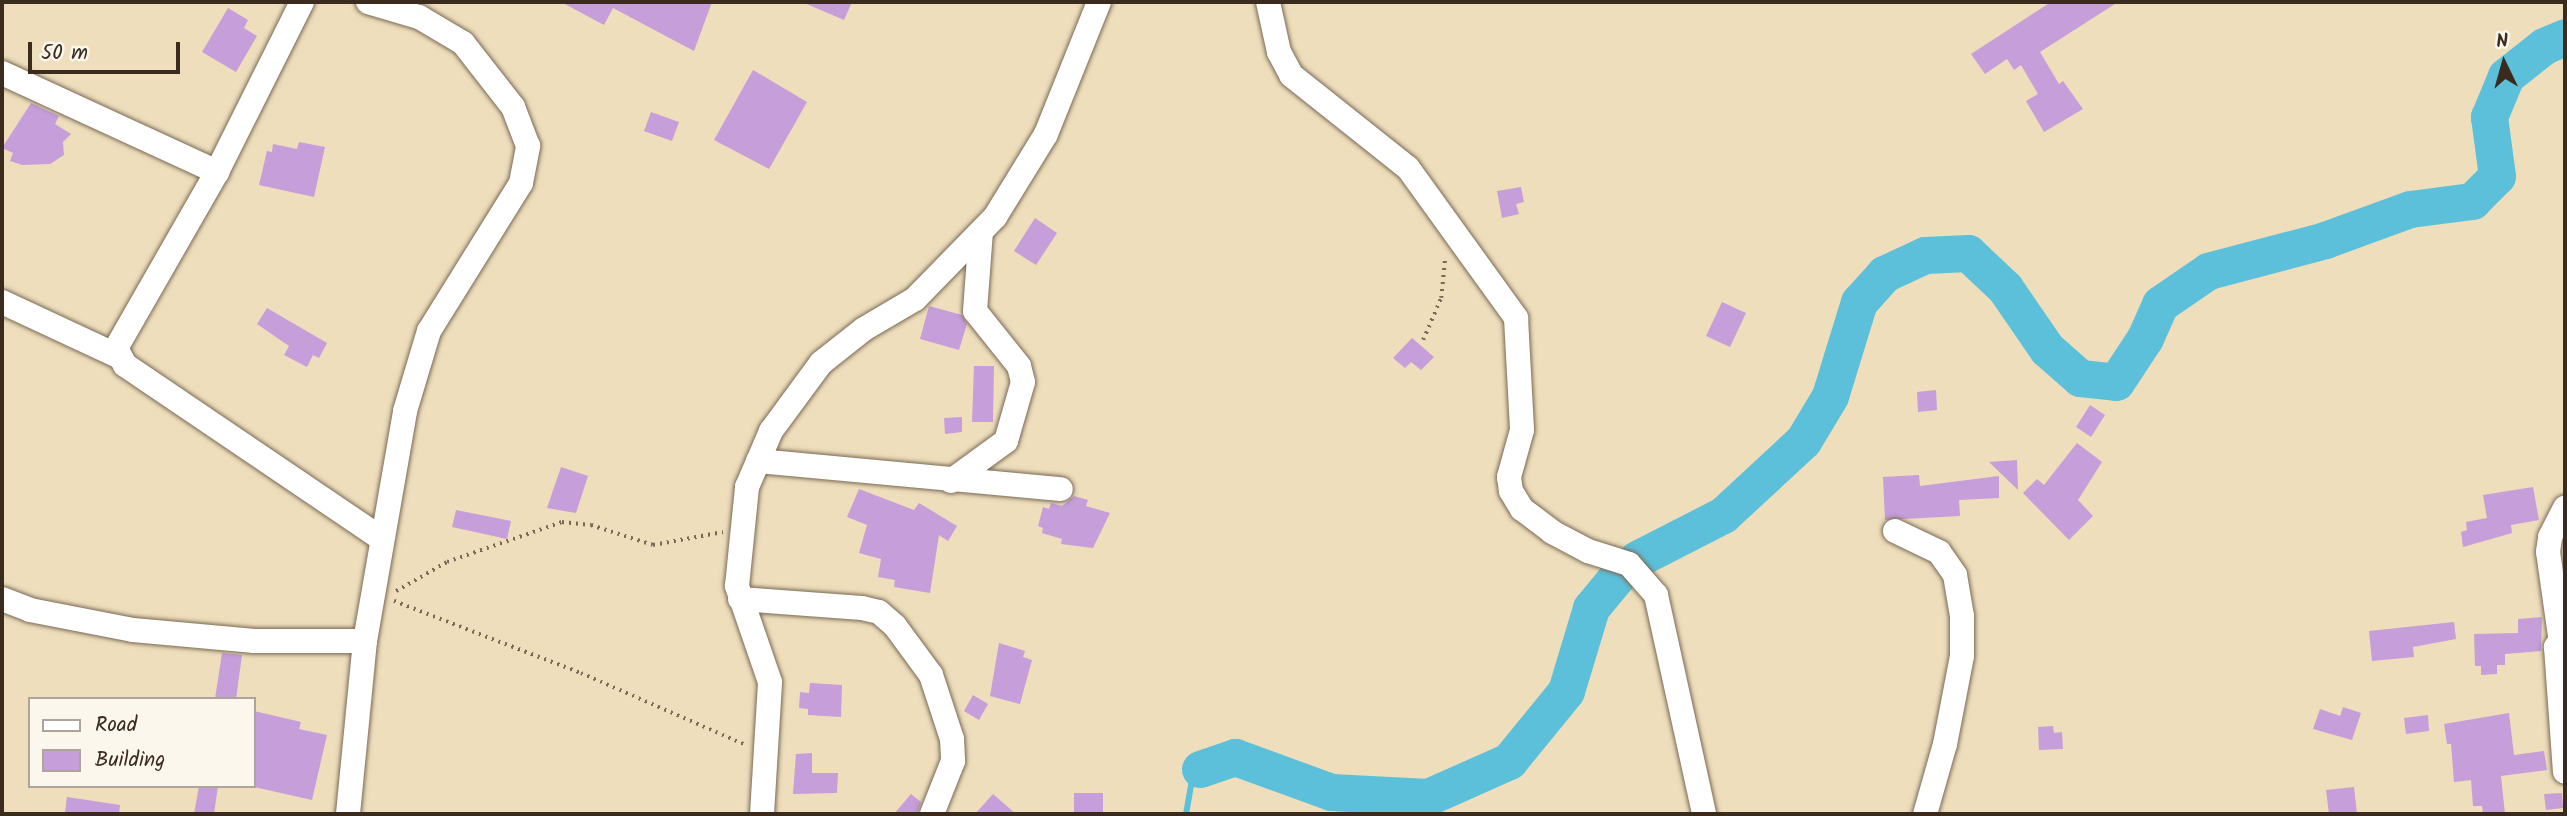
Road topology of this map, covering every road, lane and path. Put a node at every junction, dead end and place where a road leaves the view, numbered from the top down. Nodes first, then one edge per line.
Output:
1 (302, 2) edge
2 (368, 2) edge
3 (1099, 2) edge
4 (1268, 2) edge
5 (2, 73) edge
6 (217, 172) junction
7 (981, 232) junction
8 (1455, 237) junction
9 (2, 302) edge
10 (1423, 340) dead end
11 (118, 356) junction
12 (758, 461) junction
13 (951, 481) junction
14 (1061, 489) dead end
15 (2565, 508) edge
16 (742, 528) junction
17 (1895, 531) dead end
18 (382, 539) junction
19 (2, 599) edge
20 (740, 599) junction
21 (2563, 634) edge
22 (365, 641) junction
23 (765, 767) junction
24 (2565, 772) edge
25 (348, 814) edge
26 (762, 814) edge
27 (932, 814) edge
28 (1704, 814) edge
29 (1924, 814) edge

1 - 6 street
2 - 18 street
3 - 7 street
4 - 8 street
5 - 6 street
6 - 11 street
7 - 12 street
7 - 13 street
8 - 10 path
8 - 28 street
9 - 11 street
11 - 18 street
12 - 13 street
12 - 16 street
13 - 14 street
15 - 21 street
16 - 20 street
16 - 23 path
17 - 29 street
18 - 22 street
19 - 22 street
20 - 23 street
20 - 27 street
21 - 24 street
22 - 25 street
23 - 26 street

